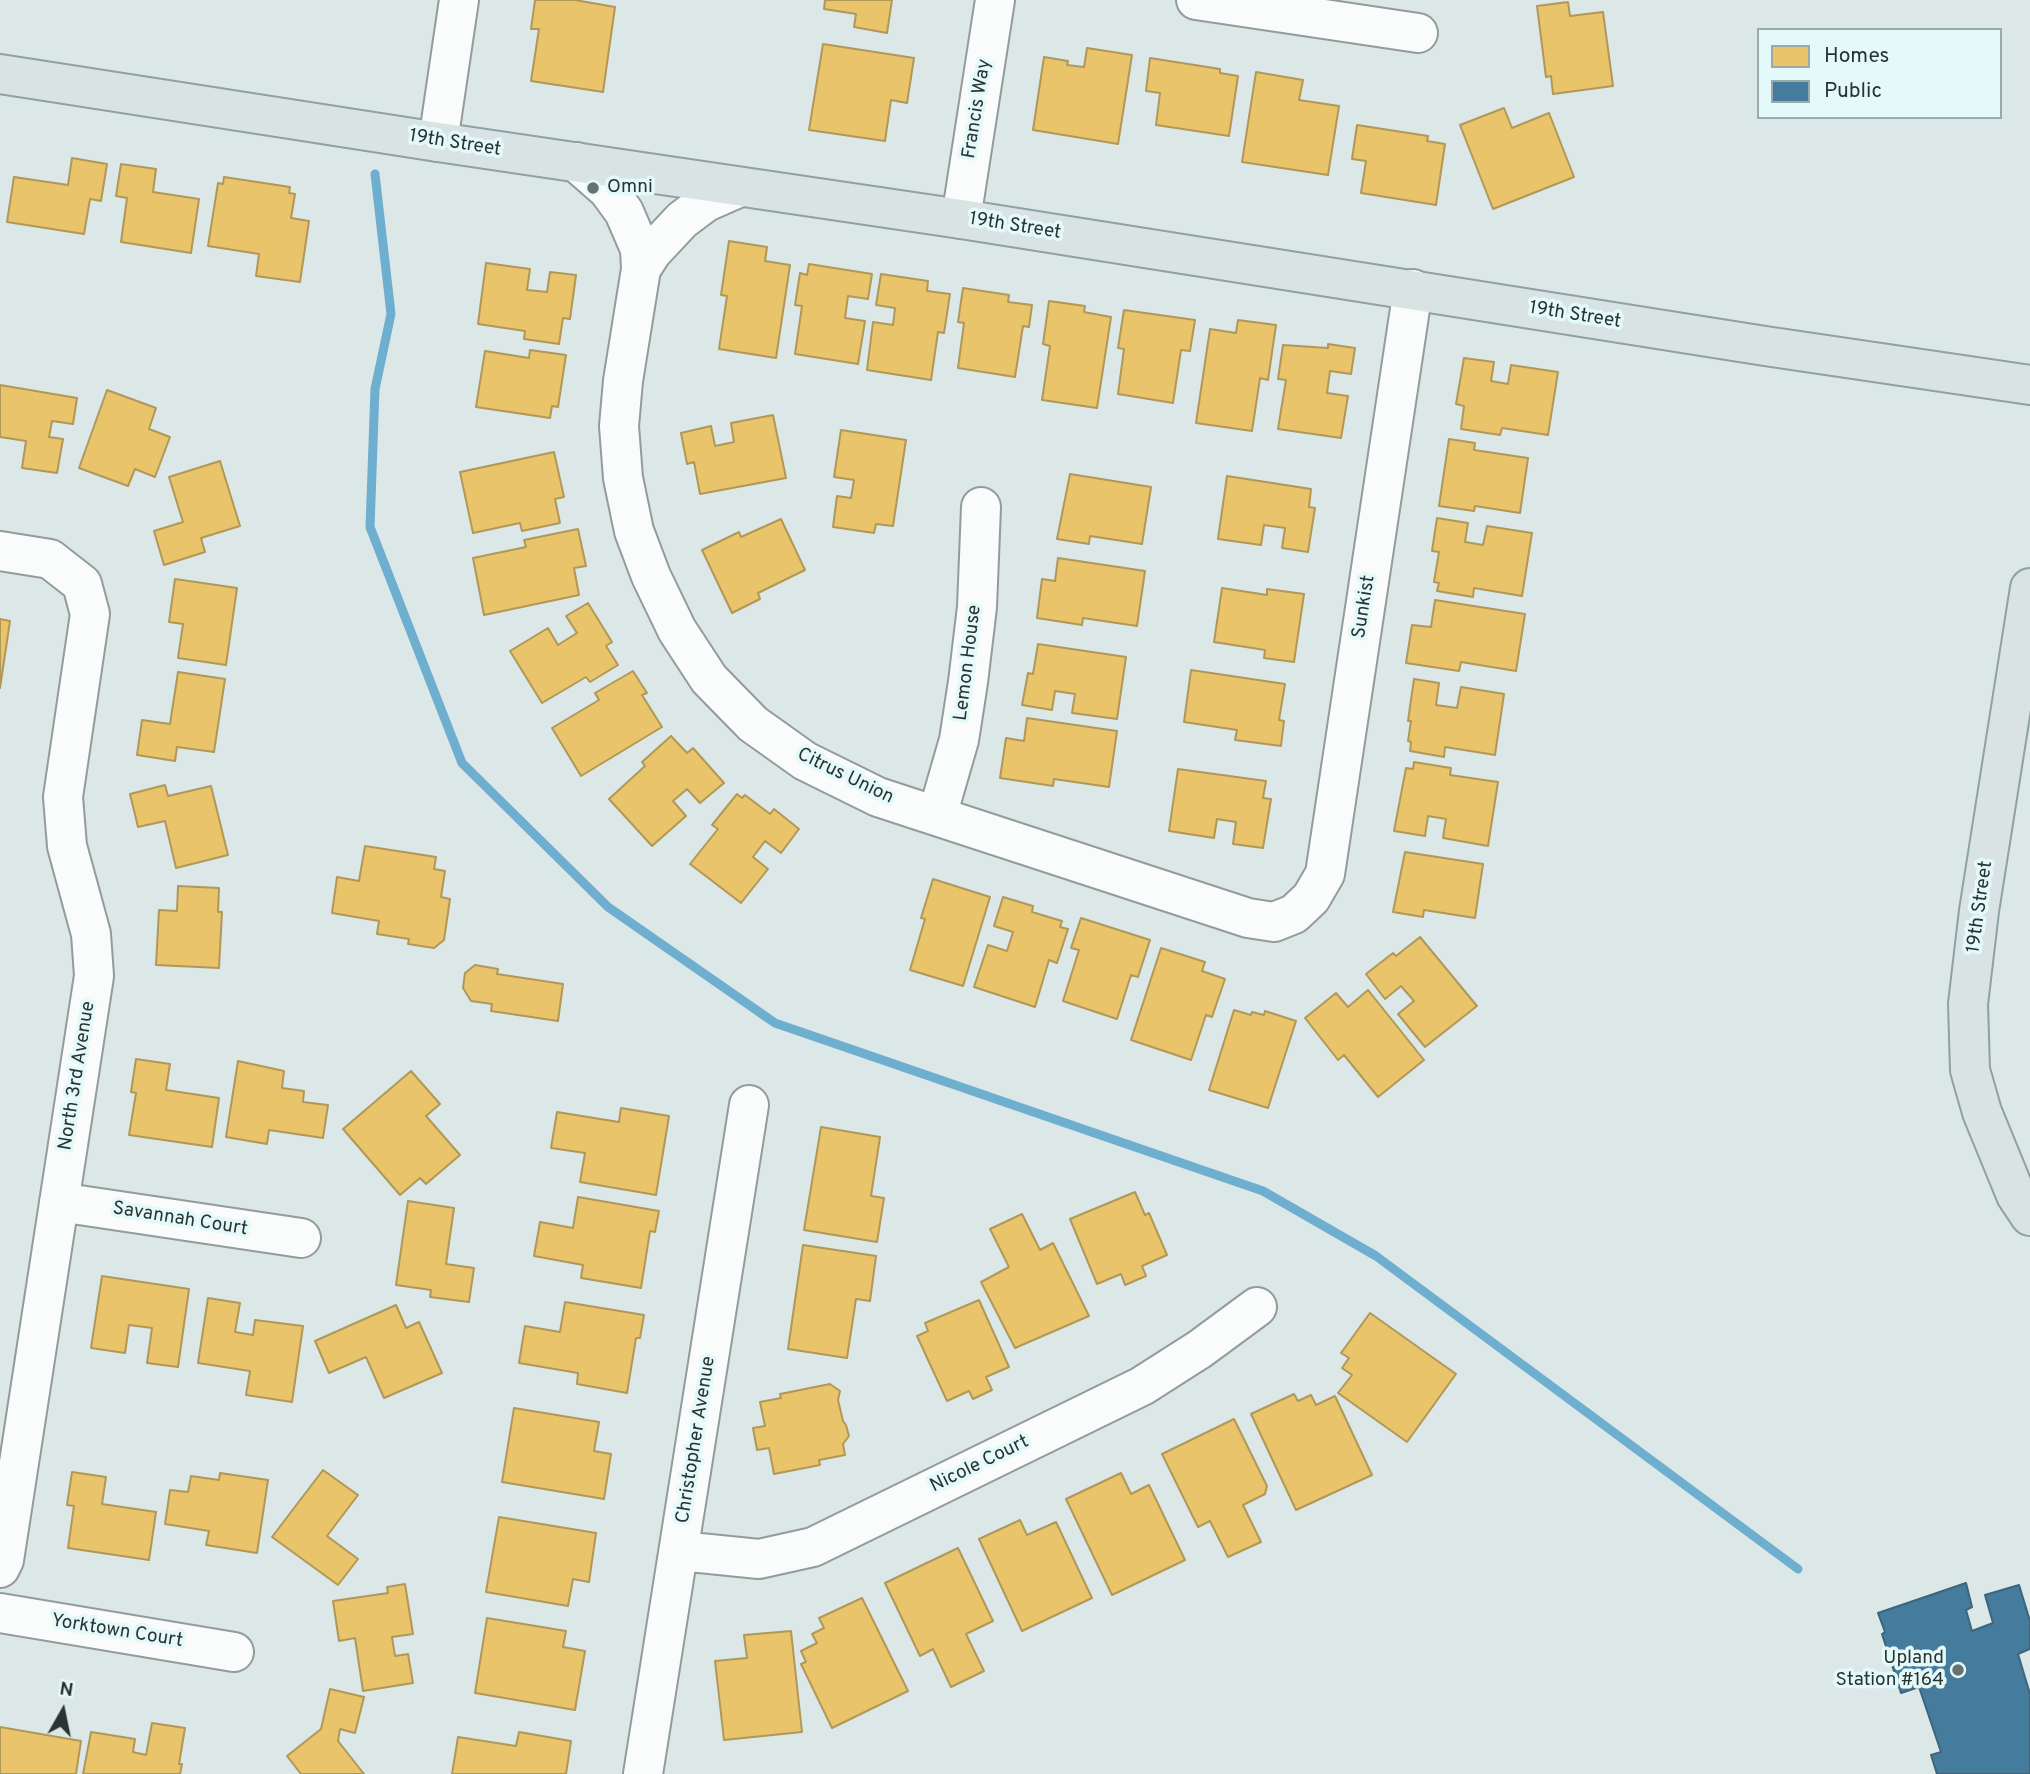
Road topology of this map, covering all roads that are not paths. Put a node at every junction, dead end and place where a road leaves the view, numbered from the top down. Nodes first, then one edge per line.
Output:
1 (459, 0) edge
2 (995, 0) edge
3 (1196, 0) edge
4 (1418, 33) dead end
5 (0, 74) edge
6 (438, 142) junction
7 (576, 162) junction
8 (740, 187) junction
9 (961, 219) junction
10 (641, 269) junction
11 (1413, 289) junction
12 (2030, 386) edge
13 (981, 507) dead end
14 (0, 551) edge
15 (2030, 589) edge
16 (937, 817) junction
17 (1294, 915) joint
18 (749, 1105) dead end
19 (58, 1202) junction
20 (2030, 1216) edge
21 (301, 1238) dead end
22 (1257, 1307) dead end
23 (680, 1551) junction
24 (0, 1568) edge
25 (0, 1613) edge
26 (233, 1652) dead end
27 (643, 1774) edge

1 - 6 street
2 - 9 street, Francis Way
3 - 4 street
5 - 6 main road, 19th Street
6 - 7 main road, 19th Street
7 - 8 main road, 19th Street
7 - 10 street, Citrus Union
8 - 9 main road, 19th Street
8 - 10 street, Citrus Union
9 - 11 main road, 19th Street
10 - 16 street, Citrus Union
11 - 12 main road, 19th Street
11 - 17 street, Sunkist
13 - 16 street, Lemon House
14 - 19 street, North 3rd Avenue
15 - 20 main road, 19th Street
16 - 17 street, Citrus Union
18 - 23 street, Christopher Avenue
19 - 21 street, Savannah Court
19 - 24 street, North 3rd Avenue
22 - 23 street, Nicole Court
23 - 27 street, Christopher Avenue
25 - 26 street, Yorktown Court

